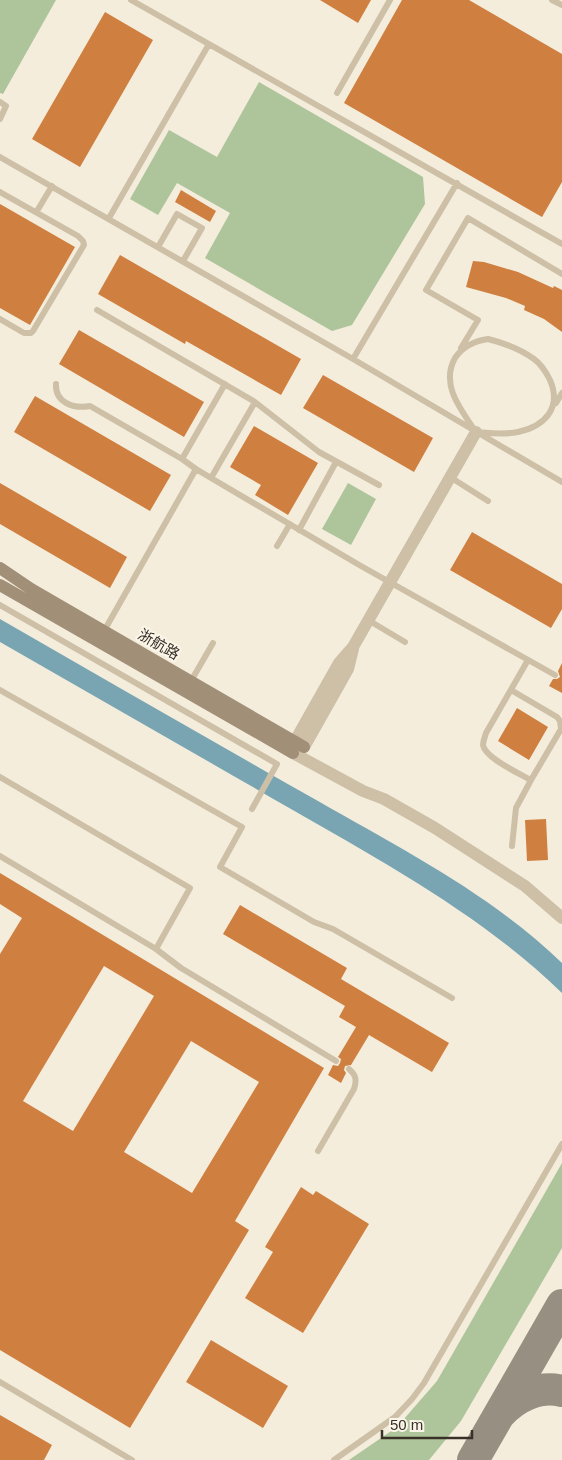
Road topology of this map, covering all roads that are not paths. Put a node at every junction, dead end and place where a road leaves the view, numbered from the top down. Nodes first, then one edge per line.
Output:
1 (131, 0) edge
2 (390, 0) edge
3 (552, 0) edge
4 (562, 6) edge
5 (209, 44) junction
6 (336, 93) dead end
7 (0, 102) edge
8 (0, 118) edge
9 (0, 157) edge
10 (457, 184) junction
11 (52, 186) junction
12 (0, 192) edge
13 (37, 211) junction
14 (109, 218) junction
15 (562, 244) edge
16 (158, 247) junction
17 (183, 262) junction
18 (562, 274) edge
19 (97, 310) dead end
20 (0, 319) edge
21 (456, 356) junction
22 (353, 359) junction
23 (56, 384) dead end
24 (225, 384) junction
25 (562, 393) edge
26 (255, 402) junction
27 (550, 413) junction
28 (476, 432) junction
29 (182, 459) junction
30 (336, 462) junction
31 (196, 469) junction
32 (450, 477) junction
33 (211, 478) junction
34 (562, 482) edge
35 (379, 486) dead end
36 (488, 501) dead end
37 (290, 524) junction
38 (299, 530) junction
39 (277, 546) dead end
40 (0, 568) edge
41 (389, 582) junction
42 (0, 585) edge
43 (0, 605) edge
44 (368, 620) junction
45 (104, 631) junction
46 (405, 642) dead end
47 (213, 643) dead end
48 (528, 660) junction
49 (555, 676) dead end
50 (191, 681) junction
51 (0, 690) edge
52 (511, 690) junction
53 (297, 747) junction
54 (0, 777) edge
55 (532, 780) junction
56 (252, 809) dead end
57 (512, 846) dead end
58 (0, 856) edge
59 (562, 918) edge
60 (156, 949) junction
61 (452, 998) dead end
62 (336, 1060) dead end
63 (349, 1069) dead end
64 (562, 1144) edge
65 (318, 1151) dead end
66 (0, 1382) edge
67 (132, 1460) edge
68 (334, 1460) edge

1 - 5 lane
2 - 6 lane
3 - 4 lane
5 - 10 lane
5 - 14 lane
7 - 8 lane
9 - 11 lane
10 - 15 lane
10 - 22 lane
11 - 13 lane
11 - 14 lane
12 - 13 lane
13 - 20 lane
14 - 16 lane
16 - 17 lane
16 - 17 lane
17 - 22 lane
18 - 21 lane
19 - 24 lane
21 - 27 lane
21 - 28 lane
22 - 28 lane
23 - 29 lane
24 - 26 lane
24 - 29 lane
25 - 27 lane
26 - 30 lane
26 - 33 lane
27 - 28 lane
28 - 32 street
28 - 34 lane
29 - 31 lane
30 - 35 lane
30 - 38 lane
31 - 33 lane
31 - 45 lane
32 - 36 lane
32 - 41 street
33 - 37 lane
37 - 38 lane
37 - 39 lane
38 - 41 lane
40 - 45 street, 浙航路
41 - 44 street
41 - 48 lane
42 - 53 street, 浙航路
43 - 56 lane
44 - 46 lane
44 - 53 street
45 - 50 street, 浙航路
47 - 50 lane
48 - 49 lane
48 - 52 lane
50 - 53 street, 浙航路
51 - 61 lane
52 - 55 lane
52 - 55 lane
53 - 59 street
54 - 60 lane
55 - 57 lane
58 - 60 lane
60 - 62 lane
63 - 65 lane
64 - 68 lane
66 - 67 lane

